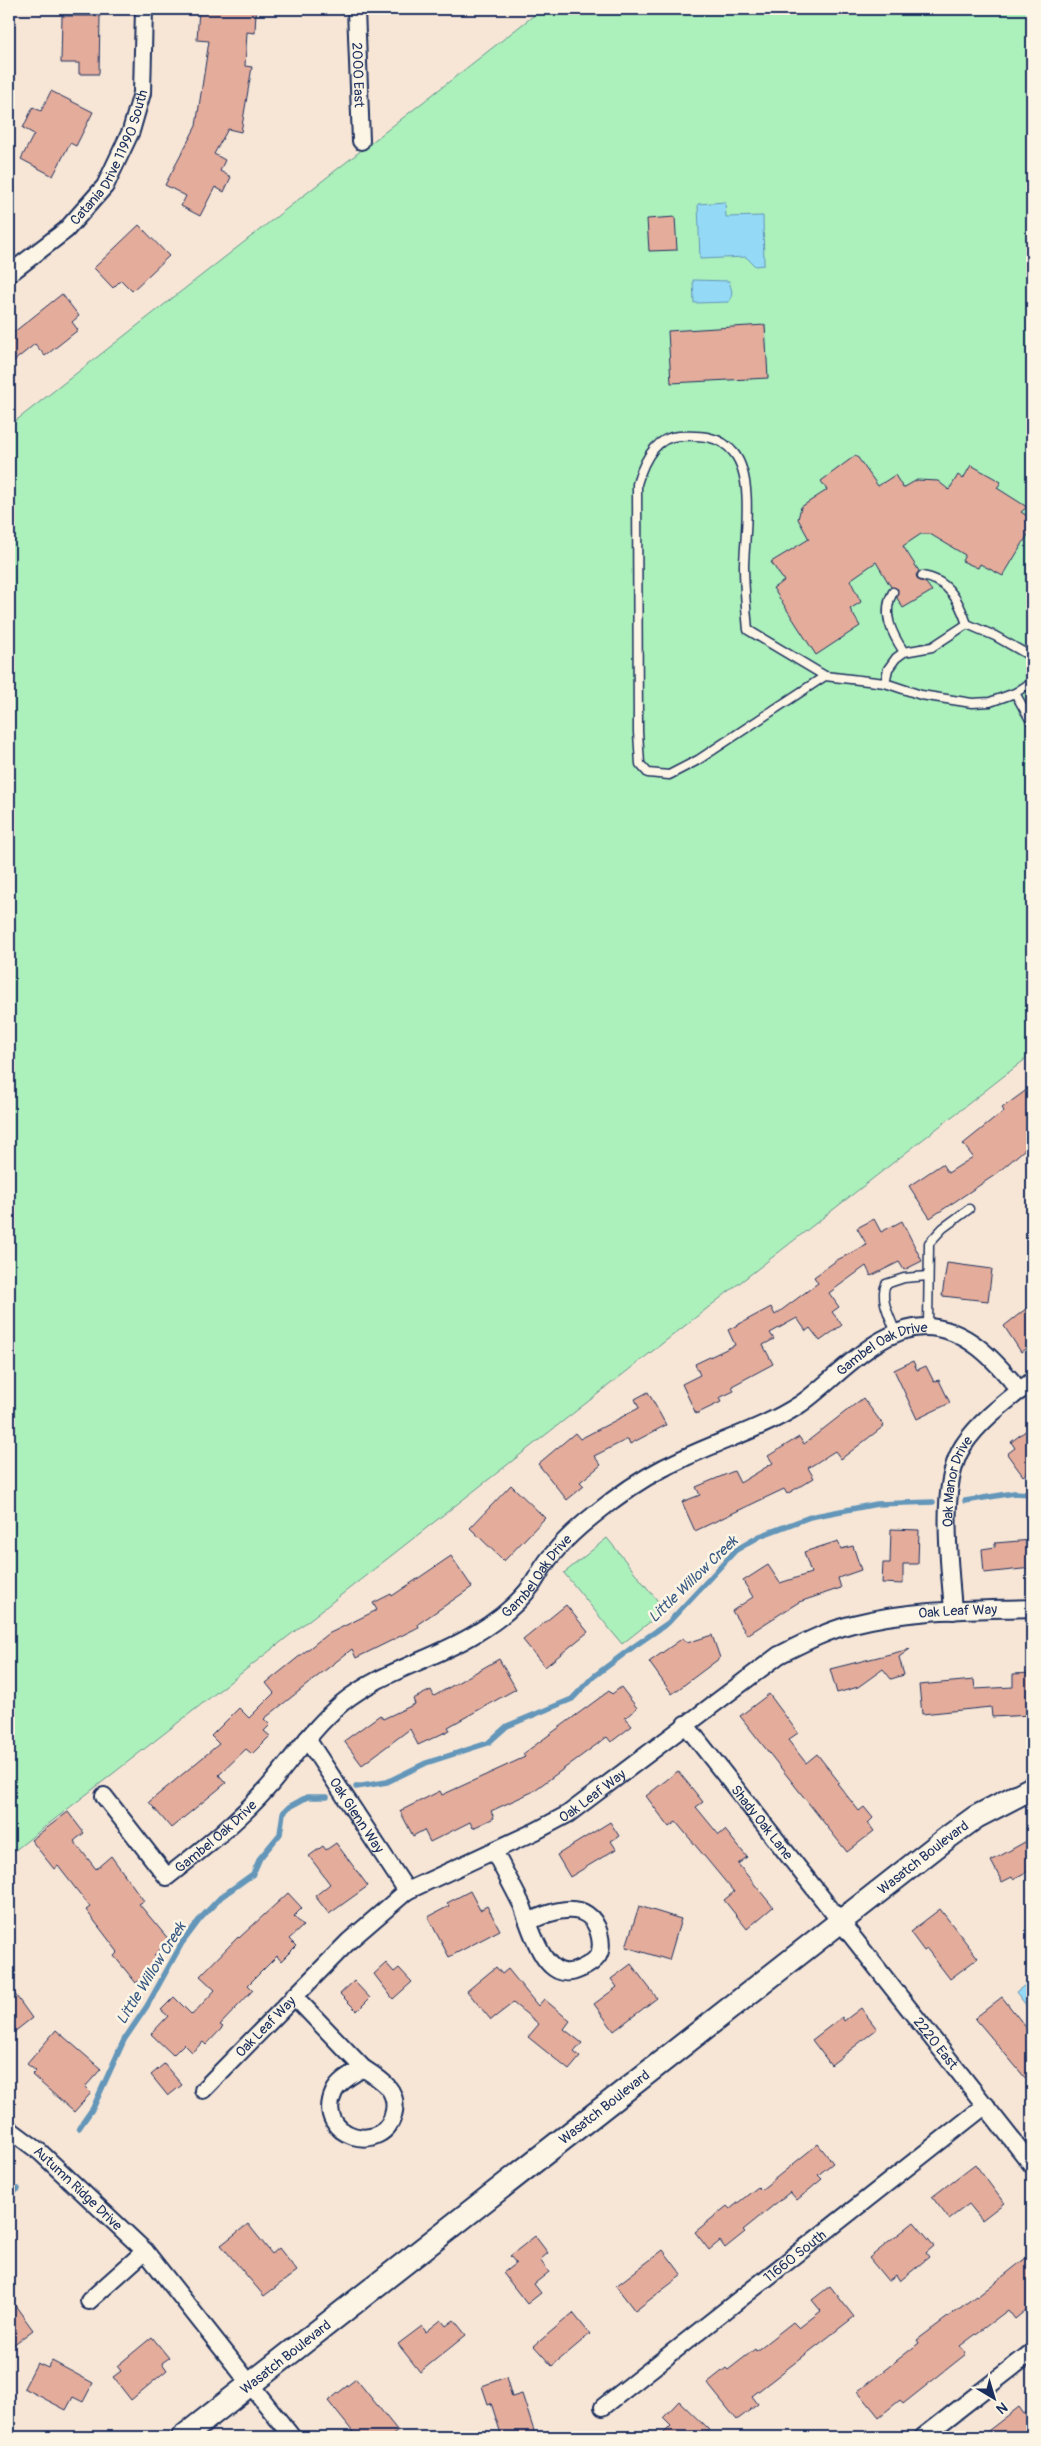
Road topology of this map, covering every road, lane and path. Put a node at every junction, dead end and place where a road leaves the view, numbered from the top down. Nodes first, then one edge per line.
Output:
1 (144, 9) edge
2 (356, 9) edge
3 (361, 141) dead end
4 (9, 274) edge
5 (922, 576) dead end
6 (893, 592) dead end
7 (967, 624) junction
8 (904, 652) junction
9 (1032, 656) edge
10 (825, 676) junction
11 (1032, 682) edge
12 (885, 683) junction
13 (1015, 693) junction
14 (1032, 722) edge
15 (969, 1209) dead end
16 (928, 1276) junction
17 (928, 1327) junction
18 (896, 1334) junction
19 (1026, 1386) edge
20 (1032, 1608) edge
21 (953, 1611) junction
22 (685, 1724) junction
23 (306, 1739) junction
24 (1032, 1788) edge
25 (104, 1796) dead end
26 (494, 1851) junction
27 (407, 1891) junction
28 (841, 1921) junction
29 (528, 1922) junction
30 (294, 1996) junction
31 (364, 2068) junction
32 (203, 2090) dead end
33 (986, 2105) junction
34 (9, 2129) edge
35 (1032, 2165) edge
36 (145, 2251) junction
37 (89, 2301) dead end
38 (1032, 2352) edge
39 (250, 2385) junction
40 (603, 2407) dead end
41 (183, 2437) edge
42 (292, 2437) edge
43 (923, 2437) edge

1 - 4 street, Catania Drive 11990 South
2 - 3 street, 2000 East
5 - 7 lane
6 - 8 lane
7 - 8 lane
7 - 9 lane
8 - 12 lane
10 - 10 lane
10 - 12 lane
11 - 13 lane
12 - 13 lane
13 - 14 lane
15 - 16 lane
16 - 17 lane
16 - 18 lane
17 - 18 street, Gambel Oak Drive
17 - 19 street, Gambel Oak Drive
18 - 23 street, Gambel Oak Drive
19 - 21 street, Oak Manor Drive
20 - 21 street, Oak Leaf Way
21 - 22 street, Oak Leaf Way
22 - 26 street, Oak Leaf Way
22 - 28 street, Shady Oak Lane
23 - 25 street, Gambel Oak Drive
23 - 27 street, Oak Glenn Way
24 - 28 main road, Wasatch Boulevard
26 - 27 street, Oak Leaf Way
26 - 29 street
27 - 30 street, Oak Leaf Way
28 - 33 street, 2220 East
28 - 39 main road, Wasatch Boulevard
29 - 29 street
30 - 31 street
30 - 32 street, Oak Leaf Way
31 - 31 street
33 - 35 street, 2220 East
33 - 40 street, 11660 South
34 - 36 street, Autumn Ridge Drive
36 - 37 street
36 - 39 street, Autumn Ridge Drive
38 - 43 street
39 - 41 main road, Wasatch Boulevard
39 - 42 street, Autumn Ridge Drive

